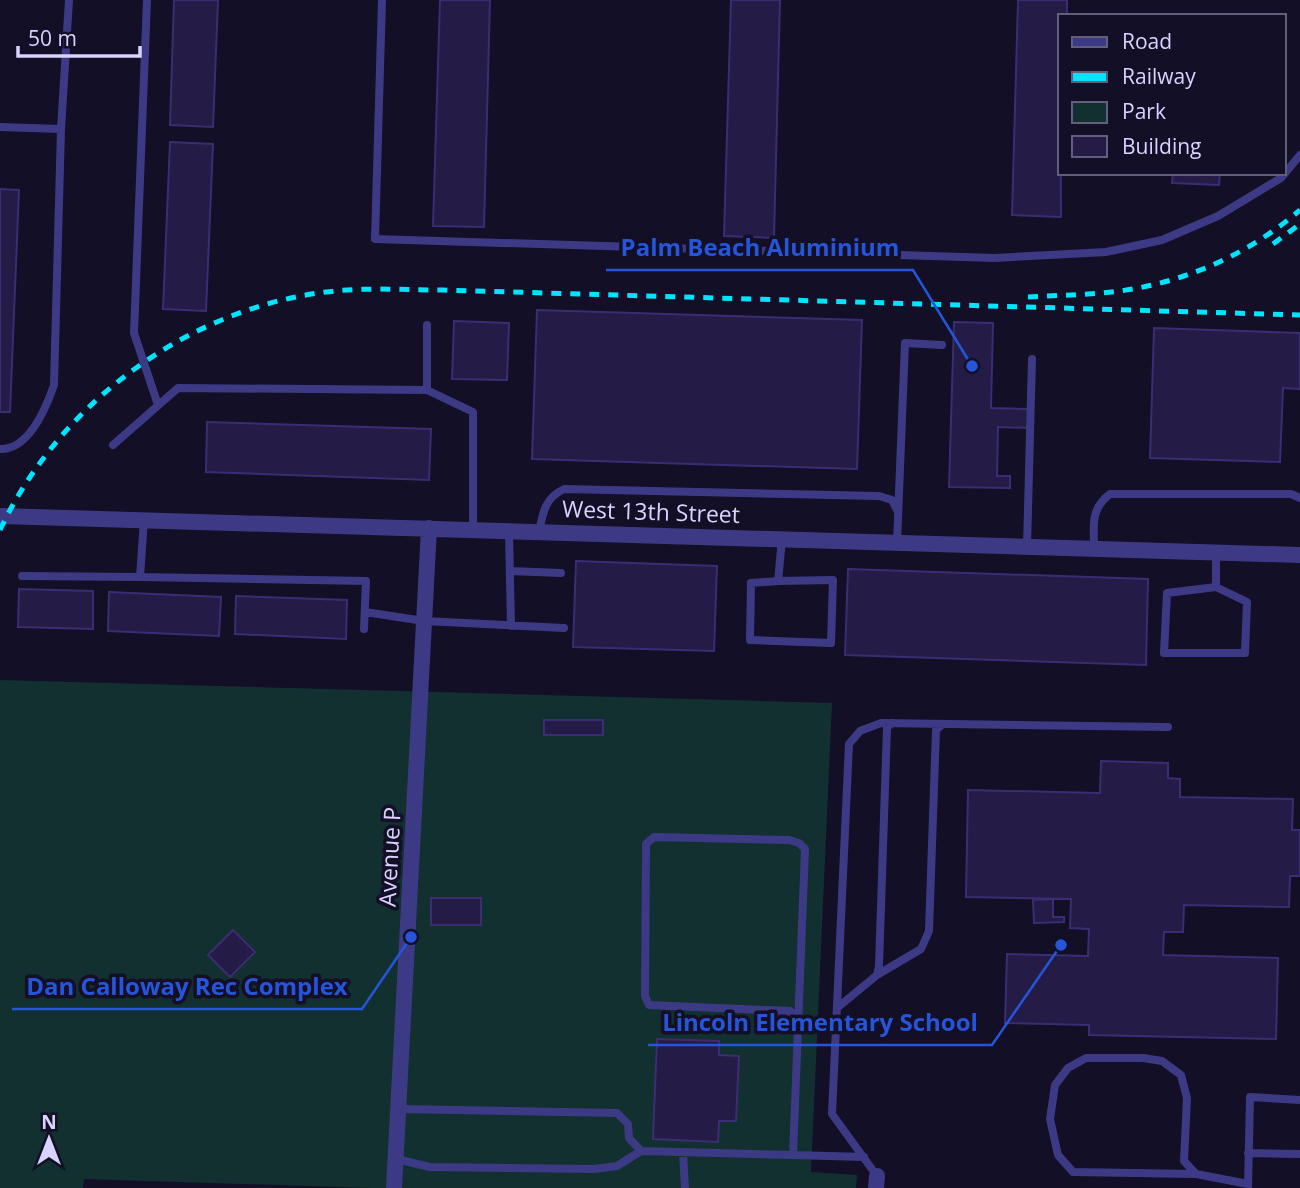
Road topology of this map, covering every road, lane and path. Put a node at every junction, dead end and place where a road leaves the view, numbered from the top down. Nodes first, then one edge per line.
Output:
1 (69, 0) edge
2 (147, 0) edge
3 (382, 0) edge
4 (0, 127) edge
5 (61, 129) junction
6 (1300, 155) edge
7 (1286, 172) edge
8 (1283, 175) edge
9 (427, 325) dead end
10 (942, 345) dead end
11 (1031, 359) dead end
12 (427, 390) junction
13 (158, 405) junction
14 (113, 445) dead end
15 (0, 449) edge
16 (1300, 498) edge
17 (898, 512) junction
18 (0, 516) edge
19 (144, 520) junction
20 (429, 528) junction
21 (473, 530) junction
22 (509, 531) junction
23 (539, 532) junction
24 (782, 539) junction
25 (897, 542) junction
26 (1027, 547) junction
27 (1094, 548) junction
28 (1216, 552) junction
29 (1300, 555) edge
30 (510, 571) junction
31 (561, 573) dead end
32 (22, 576) dead end
33 (140, 577) junction
34 (778, 581) junction
35 (1216, 587) junction
36 (365, 612) junction
37 (424, 621) junction
38 (510, 626) junction
39 (564, 628) dead end
40 (364, 629) dead end
41 (892, 723) junction
42 (943, 724) junction
43 (1168, 727) dead end
44 (877, 975) junction
45 (836, 1008) junction
46 (798, 1020) junction
47 (1300, 1100) edge
48 (399, 1109) junction
49 (640, 1151) junction
50 (683, 1153) junction
51 (1248, 1153) junction
52 (1300, 1154) edge
53 (793, 1155) junction
54 (864, 1157) junction
55 (396, 1159) junction
56 (1196, 1174) junction
57 (876, 1182) edge
58 (1248, 1186) edge
59 (394, 1188) edge
60 (685, 1188) edge

1 - 5 lane
2 - 13 lane
3 - 8 lane
4 - 5 lane
5 - 15 lane
6 - 7 lane
9 - 12 lane
10 - 17 lane
11 - 26 lane
12 - 13 lane
12 - 21 lane
13 - 14 lane
16 - 27 lane
17 - 23 lane
17 - 25 lane
18 - 19 street, West 13th Street
19 - 20 street, West 13th Street
19 - 33 lane
20 - 21 street, West 13th Street
20 - 37 street, Avenue P
21 - 22 street, West 13th Street
22 - 23 street, West 13th Street
22 - 30 lane
23 - 24 street, West 13th Street
24 - 25 street, West 13th Street
24 - 34 lane
25 - 26 street, West 13th Street
26 - 27 street, West 13th Street
27 - 28 street, West 13th Street
28 - 29 street, West 13th Street
28 - 35 lane
30 - 31 lane
30 - 38 lane
32 - 33 lane
33 - 36 lane
34 - 34 lane
35 - 35 lane
36 - 37 lane
36 - 40 lane
37 - 38 lane
37 - 48 street, Avenue P
38 - 39 lane
41 - 42 lane
41 - 44 lane
41 - 45 lane
42 - 43 lane
42 - 44 lane
44 - 45 lane
45 - 54 lane
46 - 46 lane
46 - 53 lane
47 - 51 lane
48 - 49 lane
48 - 55 street, Avenue P
49 - 50 lane
49 - 55 lane
50 - 53 lane
50 - 60 lane
51 - 52 lane
51 - 58 lane
53 - 54 lane
54 - 57 lane
55 - 59 street, Avenue P
56 - 56 lane
56 - 58 lane

